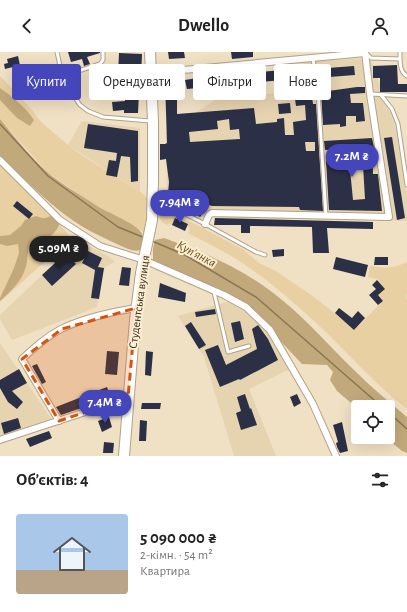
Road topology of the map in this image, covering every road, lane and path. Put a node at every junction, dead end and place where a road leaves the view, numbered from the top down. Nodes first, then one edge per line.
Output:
1 (57, 52) edge
2 (103, 52) edge
3 (150, 52) edge
4 (310, 52) edge
5 (400, 52) edge
6 (365, 53) edge
7 (312, 59) junction
8 (400, 59) junction
9 (60, 64) edge
10 (151, 64) edge
11 (81, 70) edge
12 (185, 70) edge
13 (407, 76) edge
14 (370, 94) junction
15 (381, 95) junction
16 (407, 96) edge
17 (77, 100) edge
18 (152, 100) edge
19 (153, 121) junction
20 (0, 160) edge
21 (407, 185) edge
22 (152, 197) junction
23 (326, 216) junction
24 (205, 224) junction
25 (265, 255) dead end
26 (144, 260) junction
27 (213, 290) junction
28 (136, 308) junction
29 (249, 346) dead end
30 (128, 398) junction
31 (59, 421) junction
32 (0, 440) edge
33 (124, 456) edge
34 (336, 456) edge

1 - 9 lane
2 - 11 lane
3 - 10 main road, Студентська вулиця
4 - 7 street
5 - 8 lane
6 - 7 street
6 - 8 lane
6 - 14 street
7 - 12 street
7 - 23 lane
8 - 13 lane
14 - 15 lane
14 - 23 street
15 - 16 lane
15 - 21 lane
17 - 19 lane
18 - 19 main road, Студентська вулиця
19 - 22 main road, Студентська вулиця
20 - 26 street
22 - 24 lane
22 - 26 main road, Студентська вулиця
23 - 24 street
24 - 25 lane
26 - 27 street
26 - 28 main road, Студентська вулиця
27 - 29 lane
27 - 34 street
28 - 30 main road, Студентська вулиця
28 - 31 street
30 - 31 street
30 - 33 main road, Студентська вулиця
31 - 32 street

